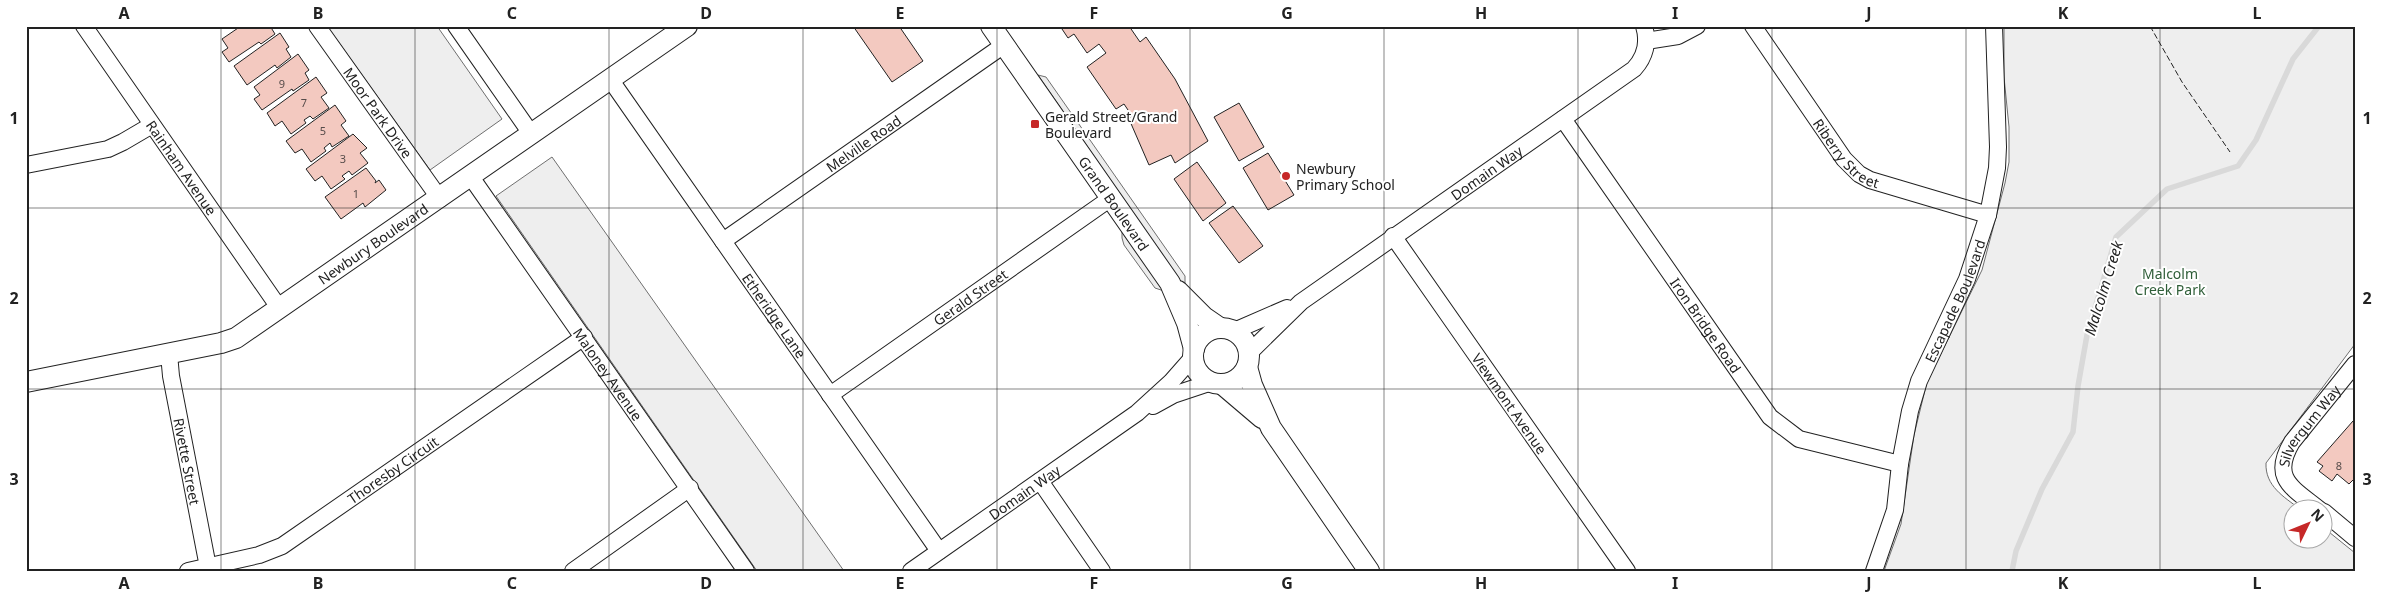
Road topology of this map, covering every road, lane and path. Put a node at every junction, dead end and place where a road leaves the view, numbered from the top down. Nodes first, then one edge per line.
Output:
1 (84, 26) edge
2 (317, 26) edge
3 (456, 26) edge
4 (687, 26) edge
5 (991, 26) edge
6 (1697, 26) edge
7 (1753, 26) edge
8 (1994, 26) edge
9 (1645, 34) edge
10 (1004, 45) junction
11 (610, 79) junction
12 (1563, 119) junction
13 (152, 125) junction
14 (532, 135) junction
15 (26, 164) edge
16 (471, 177) junction
17 (1111, 198) junction
18 (440, 199) junction
19 (1988, 215) junction
20 (1393, 236) junction
21 (723, 240) junction
22 (1170, 282) junction
23 (1301, 302) junction
24 (280, 309) junction
25 (1227, 329) junction
26 (584, 337) junction
27 (1193, 353) junction
28 (169, 354) junction
29 (1248, 360) junction
30 (2355, 364) edge
31 (26, 382) edge
32 (1217, 383) junction
33 (830, 395) junction
34 (1137, 413) junction
35 (1271, 428) junction
36 (1900, 464) junction
37 (1040, 481) junction
38 (690, 488) junction
39 (2309, 500) edge
40 (2334, 520) edge
41 (2355, 538) edge
42 (939, 551) junction
43 (208, 567) junction
44 (188, 571) edge
45 (573, 571) edge
46 (746, 571) edge
47 (911, 571) edge
48 (1102, 571) edge
49 (1369, 571) edge
50 (1627, 571) edge
51 (1874, 571) edge

1 - 13 street, Rainham Avenue
2 - 18 street, Moor Park Drive
3 - 14 street
4 - 11 street, Newbury Boulevard
5 - 10 street, Grand Boulevard
6 - 9 street
7 - 19 street, Riberry Street
8 - 19 street, Escapade Boulevard
9 - 12 street, Domain Way
10 - 17 street, Grand Boulevard
10 - 21 street, Melville Road
11 - 14 street, Newbury Boulevard
11 - 21 street, Etheridge Lane
12 - 20 street, Domain Way
12 - 36 street, Iron Bridge Road
13 - 15 street
13 - 24 street, Rainham Avenue
14 - 16 street, Newbury Boulevard
16 - 18 street, Newbury Boulevard
16 - 26 street, Maloney Avenue
17 - 22 street, Grand Boulevard
17 - 33 street, Gerald Street
18 - 24 street, Newbury Boulevard
19 - 36 street, Escapade Boulevard
20 - 23 street, Domain Way
20 - 50 street, Viewmont Avenue
21 - 33 street, Etheridge Lane
22 - 25 street, Grand Boulevard
22 - 27 street, Grand Boulevard
23 - 25 street, Domain Way
23 - 29 street, Domain Way
24 - 28 street, Newbury Boulevard
25 - 27 street
25 - 29 street
26 - 38 street, Maloney Avenue
26 - 43 street, Thoresby Circuit
27 - 32 street
27 - 34 street, Domain Way
28 - 31 street, Newbury Boulevard
28 - 43 street, Rivette Street
29 - 32 street
29 - 35 street
30 - 39 street, Silvergum Way
32 - 34 street, Domain Way
32 - 35 street
33 - 42 street, Etheridge Lane
34 - 37 street, Domain Way
35 - 49 street
36 - 51 street, Escapade Boulevard
37 - 42 street, Domain Way
37 - 48 street
38 - 45 street
38 - 46 street, Maloney Avenue
40 - 41 street
42 - 47 street, Domain Way
43 - 44 street, Thoresby Circuit

